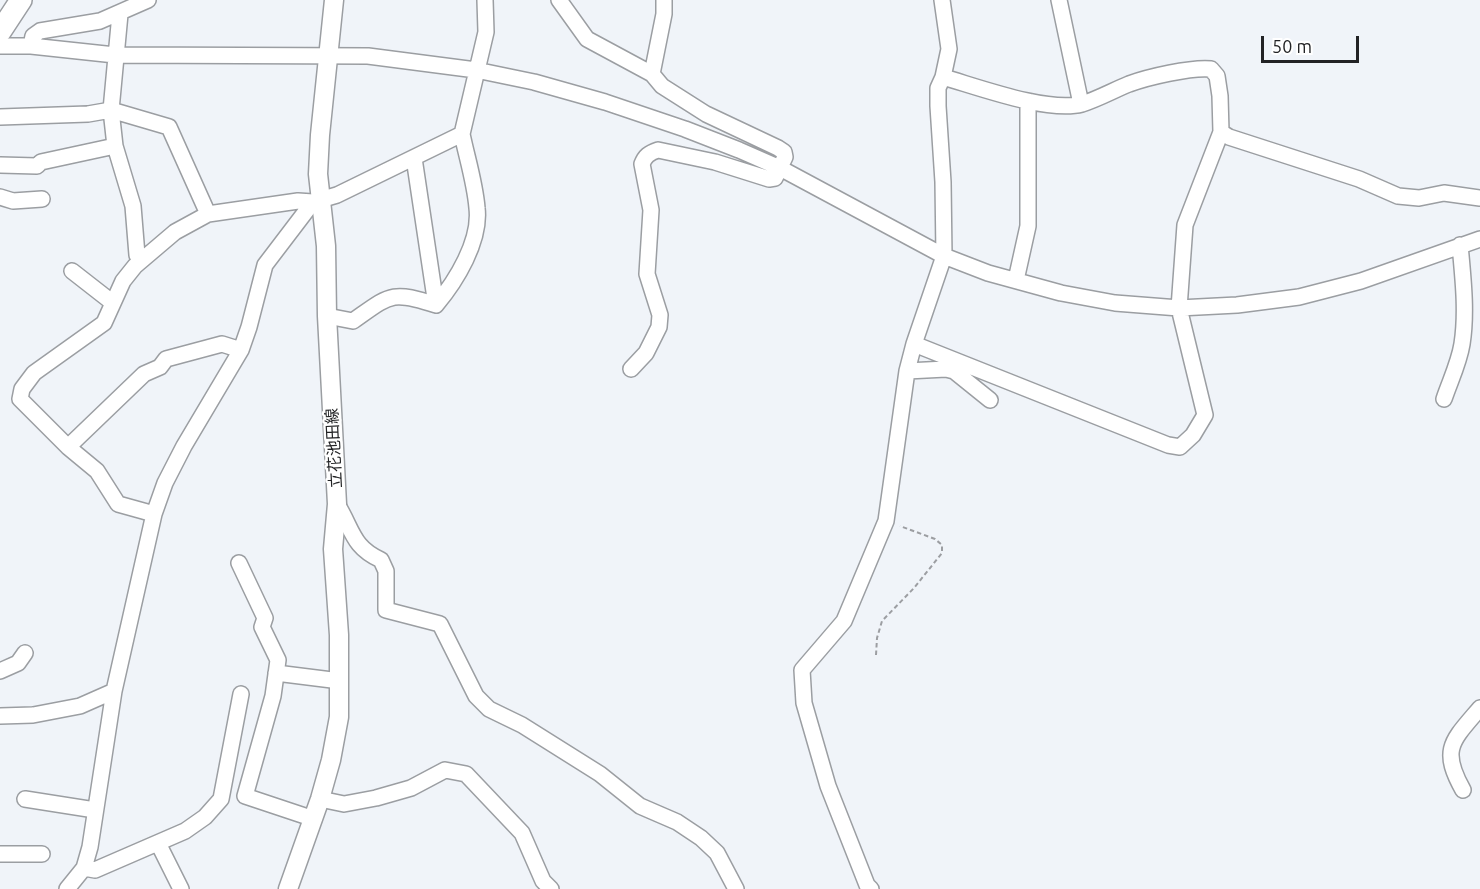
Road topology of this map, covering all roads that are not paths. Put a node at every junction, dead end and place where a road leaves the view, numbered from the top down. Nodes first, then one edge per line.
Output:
1 (148, 0) edge
2 (334, 0) edge
3 (485, 0) edge
4 (559, 0) edge
5 (664, 0) edge
6 (942, 0) edge
7 (1059, 0) edge
8 (16, 6) edge
9 (120, 14) junction
10 (0, 32) edge
11 (0, 46) edge
12 (31, 46) junction
13 (115, 55) junction
14 (330, 55) junction
15 (476, 70) junction
16 (652, 74) junction
17 (943, 77) junction
18 (1028, 100) junction
19 (1081, 104) junction
20 (111, 110) junction
21 (0, 117) edge
22 (1221, 132) junction
23 (462, 134) junction
24 (115, 146) junction
25 (414, 158) junction
26 (0, 165) edge
27 (780, 168) junction
28 (0, 197) edge
29 (1480, 198) edge
30 (42, 200) dead end
31 (316, 201) junction
32 (208, 213) junction
33 (1480, 239) edge
34 (1460, 245) junction
35 (944, 256) junction
36 (143, 258) junction
37 (72, 271) dead end
38 (1016, 280) junction
39 (113, 303) junction
40 (436, 305) junction
41 (1179, 308) junction
42 (327, 316) junction
43 (914, 344) junction
44 (241, 350) junction
45 (632, 369) dead end
46 (907, 371) junction
47 (1444, 399) dead end
48 (990, 400) dead end
49 (68, 447) junction
50 (337, 504) junction
51 (154, 514) junction
52 (239, 563) dead end
53 (25, 653) dead end
54 (0, 671) edge
55 (276, 673) junction
56 (340, 681) junction
57 (114, 691) junction
58 (241, 694) dead end
59 (1480, 708) edge
60 (0, 716) edge
61 (231, 748) junction
62 (256, 755) junction
63 (1463, 790) dead end
64 (25, 800) dead end
65 (320, 800) junction
66 (95, 810) junction
67 (314, 819) junction
68 (158, 843) junction
69 (0, 854) edge
70 (42, 854) dead end
71 (84, 868) junction
72 (67, 889) edge
73 (181, 889) edge
74 (288, 889) edge
75 (551, 889) edge
76 (736, 889) edge
77 (871, 889) edge

1 - 9 street
2 - 14 main road, 立花池田線
3 - 15 street
4 - 16 street
5 - 16 street
6 - 17 street
7 - 19 street
8 - 10 highway
9 - 12 street
9 - 13 street
11 - 12 street
12 - 13 street
13 - 14 street
13 - 20 street
14 - 15 street
14 - 31 main road, 立花池田線
15 - 23 street
15 - 27 street
16 - 27 street
17 - 18 street
17 - 35 street
18 - 19 street
18 - 38 street
19 - 22 street
20 - 21 street
20 - 24 street
20 - 32 street
22 - 29 street
22 - 41 street
23 - 25 street
23 - 40 street
24 - 26 street
24 - 36 street
25 - 31 street
25 - 40 street
27 - 35 street
27 - 45 street
28 - 30 street
31 - 32 street
31 - 42 main road, 立花池田線
31 - 44 street
32 - 36 street
33 - 34 street
34 - 41 street
34 - 47 street
35 - 38 street
35 - 43 street
36 - 39 street
37 - 39 street
38 - 41 street
39 - 49 street
40 - 42 street
41 - 43 street
42 - 50 main road, 立花池田線
43 - 46 street
44 - 49 street
44 - 51 street
46 - 48 street
46 - 77 street
49 - 51 street
50 - 56 main road, 立花池田線
50 - 76 street
51 - 57 street
52 - 55 street
53 - 54 street
55 - 56 street
55 - 62 street
56 - 65 main road, 立花池田線
57 - 60 street
57 - 66 street
58 - 61 street
59 - 63 street
61 - 62 street
61 - 68 street
62 - 67 street
64 - 66 street
65 - 67 main road, 立花池田線
65 - 75 street
66 - 71 street
67 - 74 main road, 立花池田線
68 - 71 street
68 - 73 street
69 - 70 street
71 - 72 street

